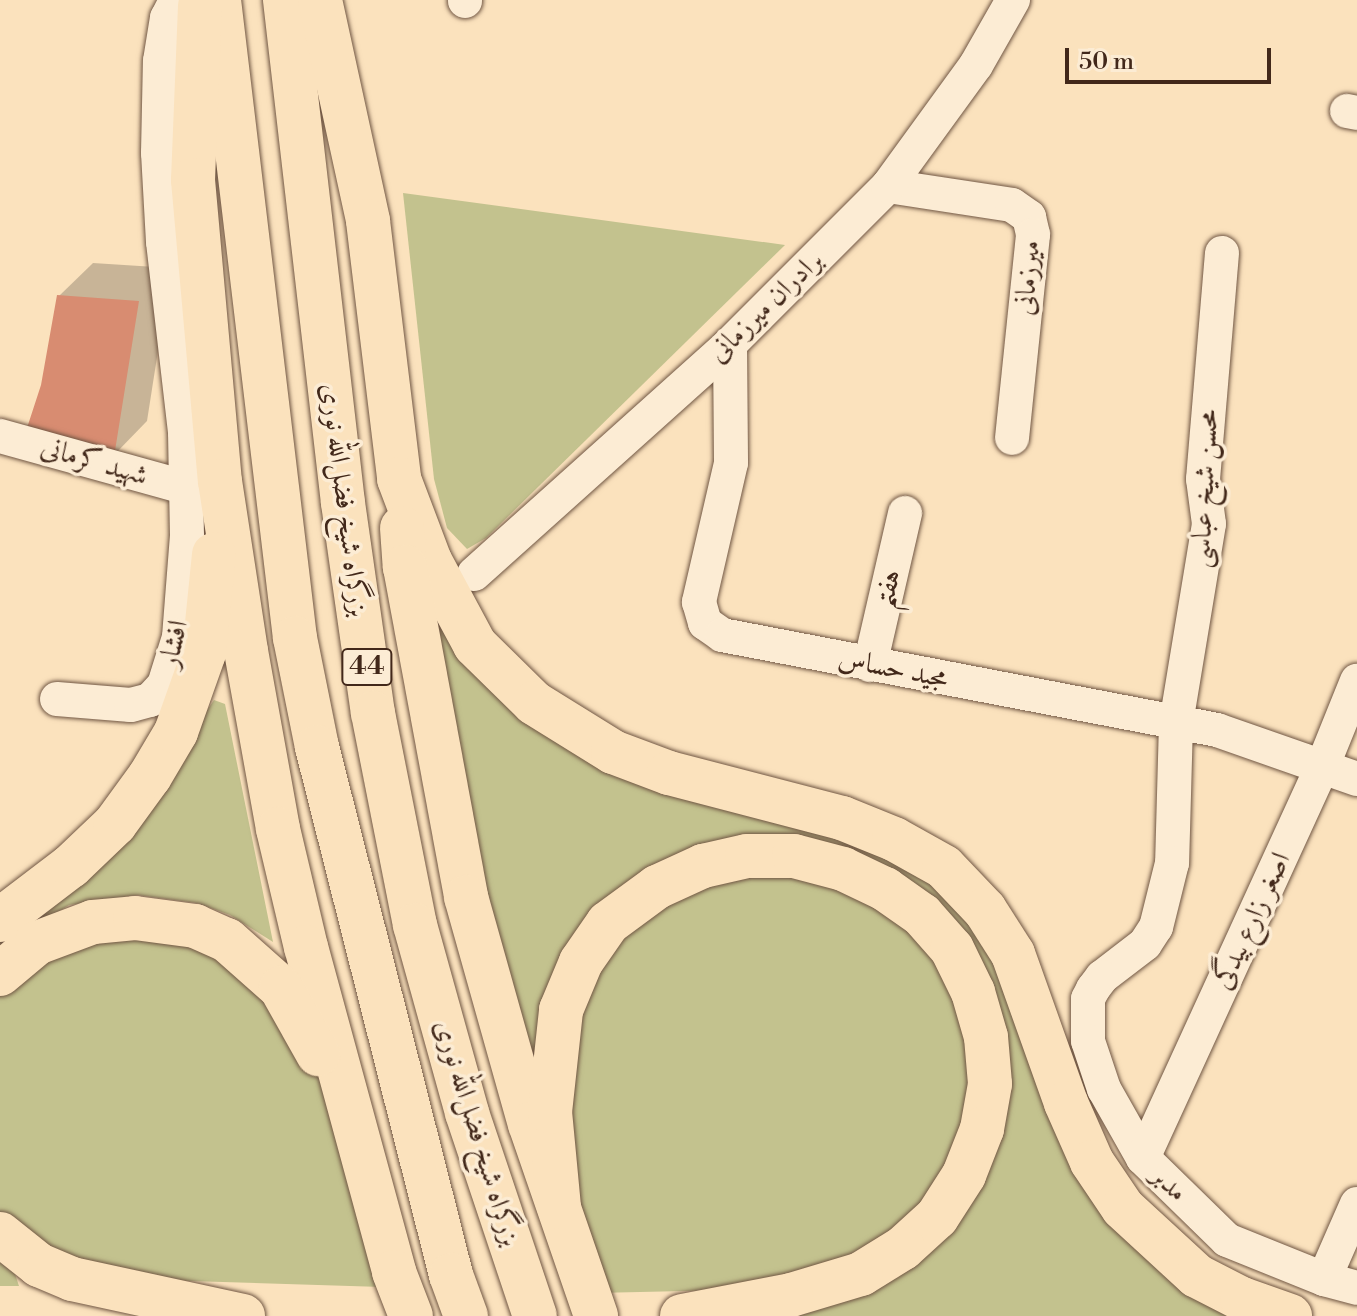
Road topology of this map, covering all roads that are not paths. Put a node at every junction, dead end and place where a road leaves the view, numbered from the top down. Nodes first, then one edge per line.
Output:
1 (176, 0) edge
2 (201, 0) edge
3 (219, 0) edge
4 (285, 0) edge
5 (320, 0) edge
6 (1013, 0) edge
7 (888, 186) junction
8 (1222, 253) dead end
9 (730, 344) junction
10 (0, 436) edge
11 (1012, 438) dead end
12 (399, 479) junction
13 (204, 485) junction
14 (905, 513) dead end
15 (474, 574) dead end
16 (870, 665) junction
17 (1357, 681) edge
18 (57, 699) dead end
19 (1176, 723) junction
20 (1323, 765) junction
21 (1357, 779) edge
22 (0, 920) edge
23 (0, 974) edge
24 (1093, 989) joint
25 (352, 1118) junction
26 (1143, 1158) junction
27 (1357, 1204) edge
28 (559, 1207) junction
29 (0, 1234) edge
30 (1324, 1279) junction
31 (1357, 1288) edge
32 (243, 1316) edge
33 (411, 1316) edge
34 (466, 1316) edge
35 (535, 1316) edge
36 (596, 1316) edge
37 (682, 1316) edge
38 (1290, 1316) edge

1 - 13 street, افشار
2 - 13 highway
3 - 34 highway, بزرگراه شیخ فضل‌الله نوری / 44
4 - 35 highway, بزرگراه شیخ فضل‌الله نوری / 44
5 - 12 highway
6 - 7 street, برادران میرزمانی
7 - 9 street, برادران میرزمانی
7 - 11 street, میرزمانی
8 - 19 street, محسن شیخ عباسی
9 - 15 street, برادران میرزمانی
9 - 16 street, مجید حساس
10 - 13 street, شهید کرمانی
12 - 28 highway
12 - 38 highway
13 - 18 street, افشار
13 - 22 highway
13 - 25 highway
14 - 16 street, هفتم
16 - 19 street, مجید حساس
17 - 20 street, اصغر زارع بیدگی
19 - 20 street, مجید حساس
19 - 24 street, محسن شیخ عباسی
20 - 21 street, مجید حساس
20 - 26 street, اصغر زارع بیدگی
23 - 25 highway
24 - 26 street, مدبر
25 - 33 highway
26 - 30 street, مدبر
27 - 30 street
28 - 36 highway
28 - 37 highway
29 - 32 highway
30 - 31 street, مدبر

